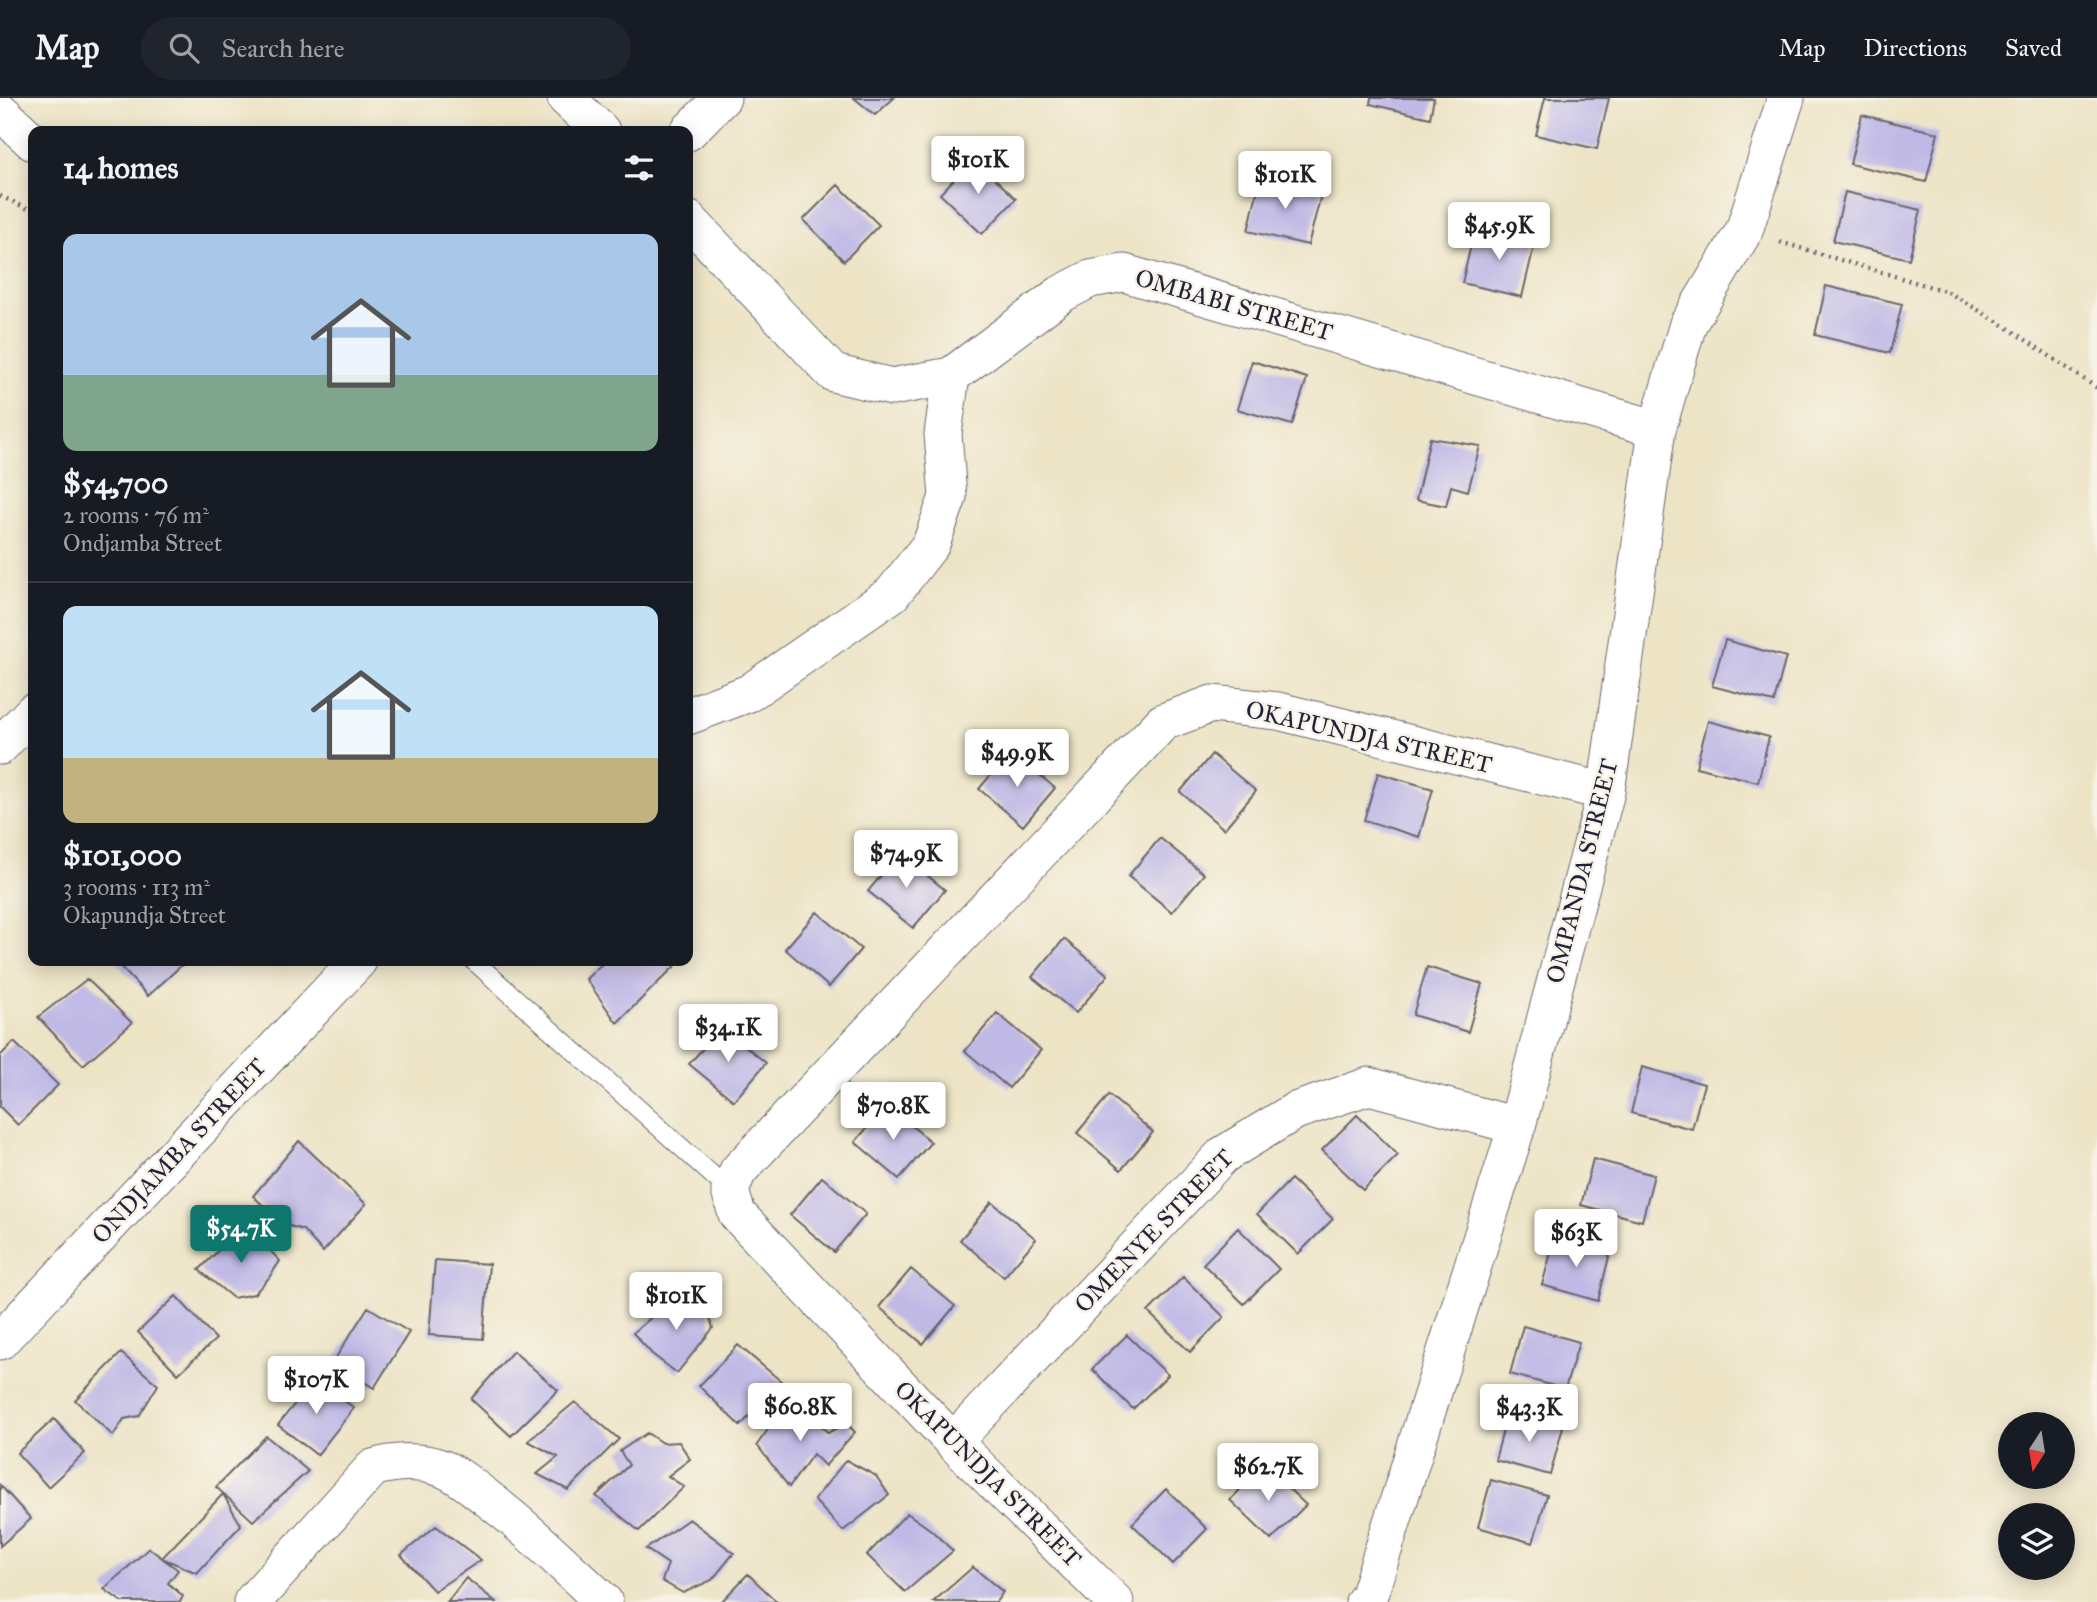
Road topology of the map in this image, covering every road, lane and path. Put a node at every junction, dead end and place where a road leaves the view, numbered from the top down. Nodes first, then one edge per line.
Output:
1 (566, 98) edge
2 (722, 98) edge
3 (1786, 98) edge
4 (0, 111) edge
5 (596, 126) edge
6 (693, 127) edge
7 (28, 137) edge
8 (0, 196) edge
9 (28, 209) edge
10 (693, 224) edge
11 (1744, 231) junction
12 (951, 376) junction
13 (2097, 388) edge
14 (1657, 429) junction
15 (693, 714) edge
16 (28, 717) edge
17 (0, 746) edge
18 (1606, 792) junction
19 (353, 966) edge
20 (480, 966) edge
21 (1517, 1126) junction
22 (730, 1191) junction
23 (0, 1341) edge
24 (953, 1442) junction
25 (253, 1602) edge
26 (604, 1602) edge
27 (1115, 1602) edge
28 (1364, 1602) edge

1 - 5 street
2 - 6 street
3 - 11 street, OMPANDA STREET
4 - 7 street
8 - 9 path
10 - 12 street, OMBABI STREET
11 - 13 path
11 - 14 street, OMPANDA STREET
12 - 14 street, OMBABI STREET
12 - 15 street
14 - 18 street, OMPANDA STREET
16 - 17 street
18 - 21 street, OMPANDA STREET
18 - 22 street, OKAPUNDJA STREET
19 - 23 street, ONDJAMBA STREET
20 - 22 lane
21 - 24 street, OMENYE STREET
21 - 28 street, OMPANDA STREET
22 - 24 street, OKAPUNDJA STREET
24 - 27 street, OKAPUNDJA STREET
25 - 26 street

